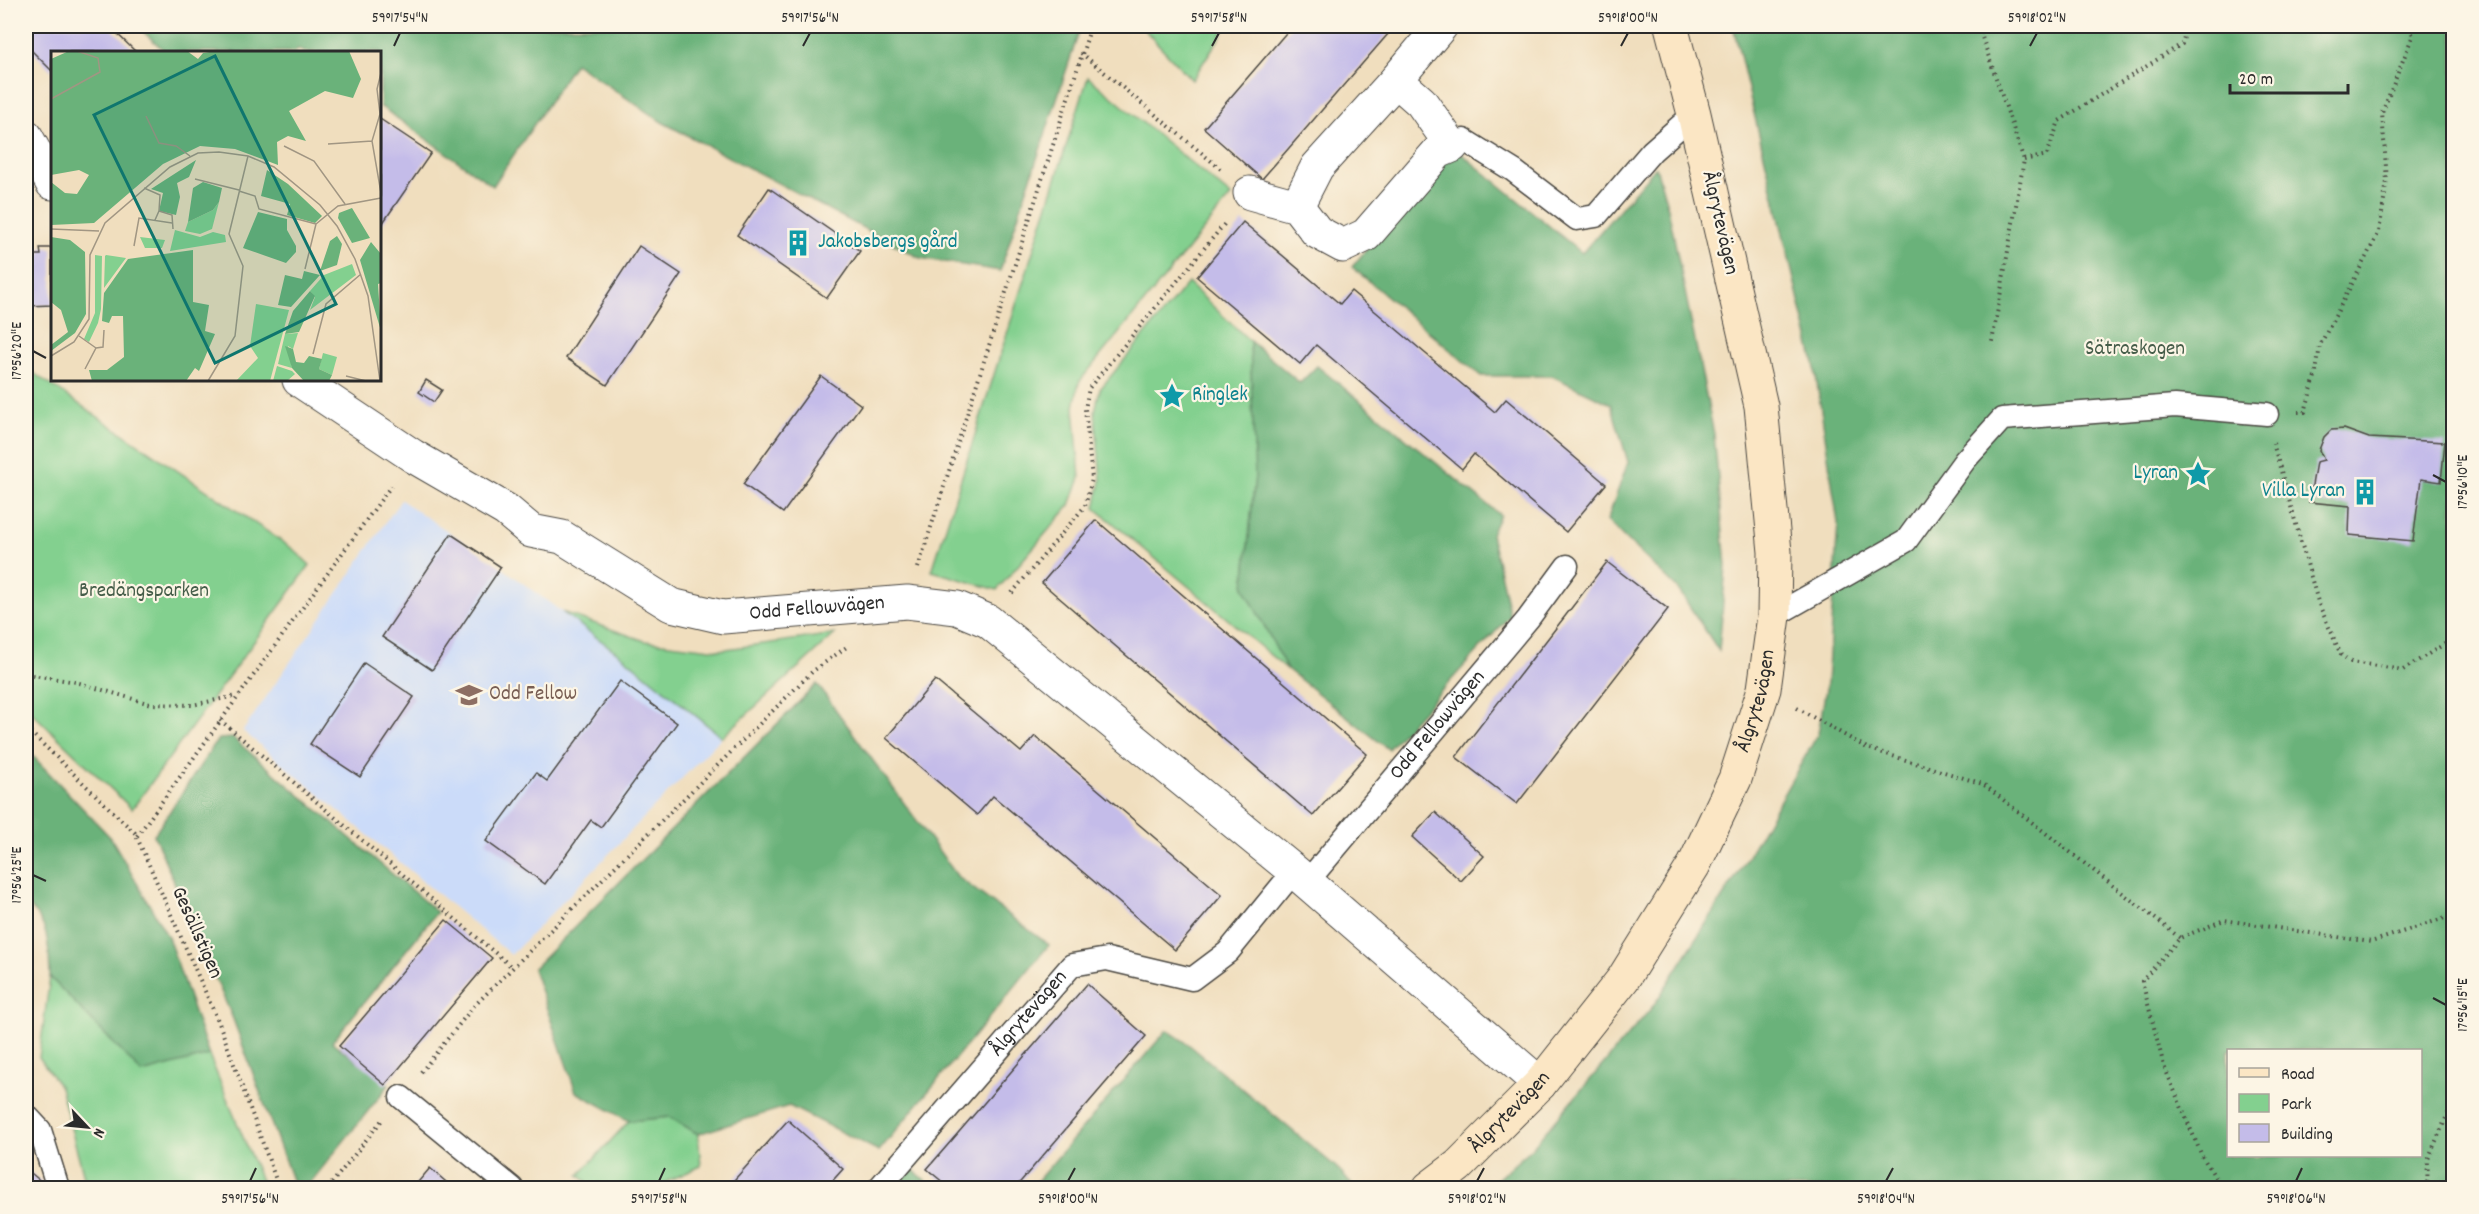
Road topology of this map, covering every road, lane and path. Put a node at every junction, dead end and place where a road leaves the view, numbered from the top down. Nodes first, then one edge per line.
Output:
1 (1441, 26) edge
2 (1671, 26) edge
3 (1981, 26) edge
4 (2187, 26) edge
5 (2409, 26) edge
6 (1081, 53) dead end
7 (1396, 80) junction
8 (1694, 114) junction
9 (26, 136) edge
10 (1452, 146) junction
11 (2024, 160) junction
12 (51, 181) edge
13 (1250, 193) junction
14 (1298, 206) junction
15 (1992, 342) dead end
16 (300, 381) edge
17 (2267, 414) junction
18 (413, 456) junction
19 (1567, 566) dead end
20 (1774, 616) junction
21 (988, 621) junction
22 (2454, 638) edge
23 (26, 674) edge
24 (1764, 689) junction
25 (237, 696) junction
26 (1800, 697) dead end
27 (1798, 708) junction
28 (1793, 719) dead end
29 (220, 720) junction
30 (26, 728) edge
31 (136, 836) junction
32 (1300, 876) junction
33 (2454, 915) edge
34 (2180, 938) junction
35 (513, 968) dead end
36 (1540, 1084) junction
37 (401, 1097) dead end
38 (2454, 1100) edge
39 (26, 1115) edge
40 (58, 1188) edge
41 (279, 1188) edge
42 (512, 1188) edge
43 (879, 1188) edge
44 (1429, 1188) edge
45 (2222, 1188) edge
46 (2427, 1188) edge

1 - 7 street
2 - 8 street, Ålgrytevägen
3 - 11 path
4 - 11 path
5 - 17 path
6 - 13 path
7 - 10 street
7 - 14 street
8 - 10 lane
8 - 20 street, Ålgrytevägen
9 - 12 street
10 - 14 street
11 - 15 path
13 - 14 street
13 - 21 path
16 - 18 street, Odd Fellowvägen
17 - 20 lane
17 - 22 path
18 - 21 street, Odd Fellowvägen
18 - 25 path
19 - 32 lane, Odd Fellowvägen
20 - 24 street, Ålgrytevägen
21 - 32 street, Odd Fellowvägen
23 - 25 path
24 - 27 path
24 - 36 street, Ålgrytevägen
25 - 29 path
26 - 27 path
27 - 28 path
27 - 34 path
29 - 31 path
29 - 35 path
30 - 31 path, Gesällstigen
31 - 41 path, Gesällstigen
32 - 36 street, Odd Fellowvägen
32 - 43 lane, Ålgrytevägen
33 - 34 path
34 - 45 path
36 - 44 street, Ålgrytevägen
37 - 42 lane
38 - 46 path
39 - 40 lane

